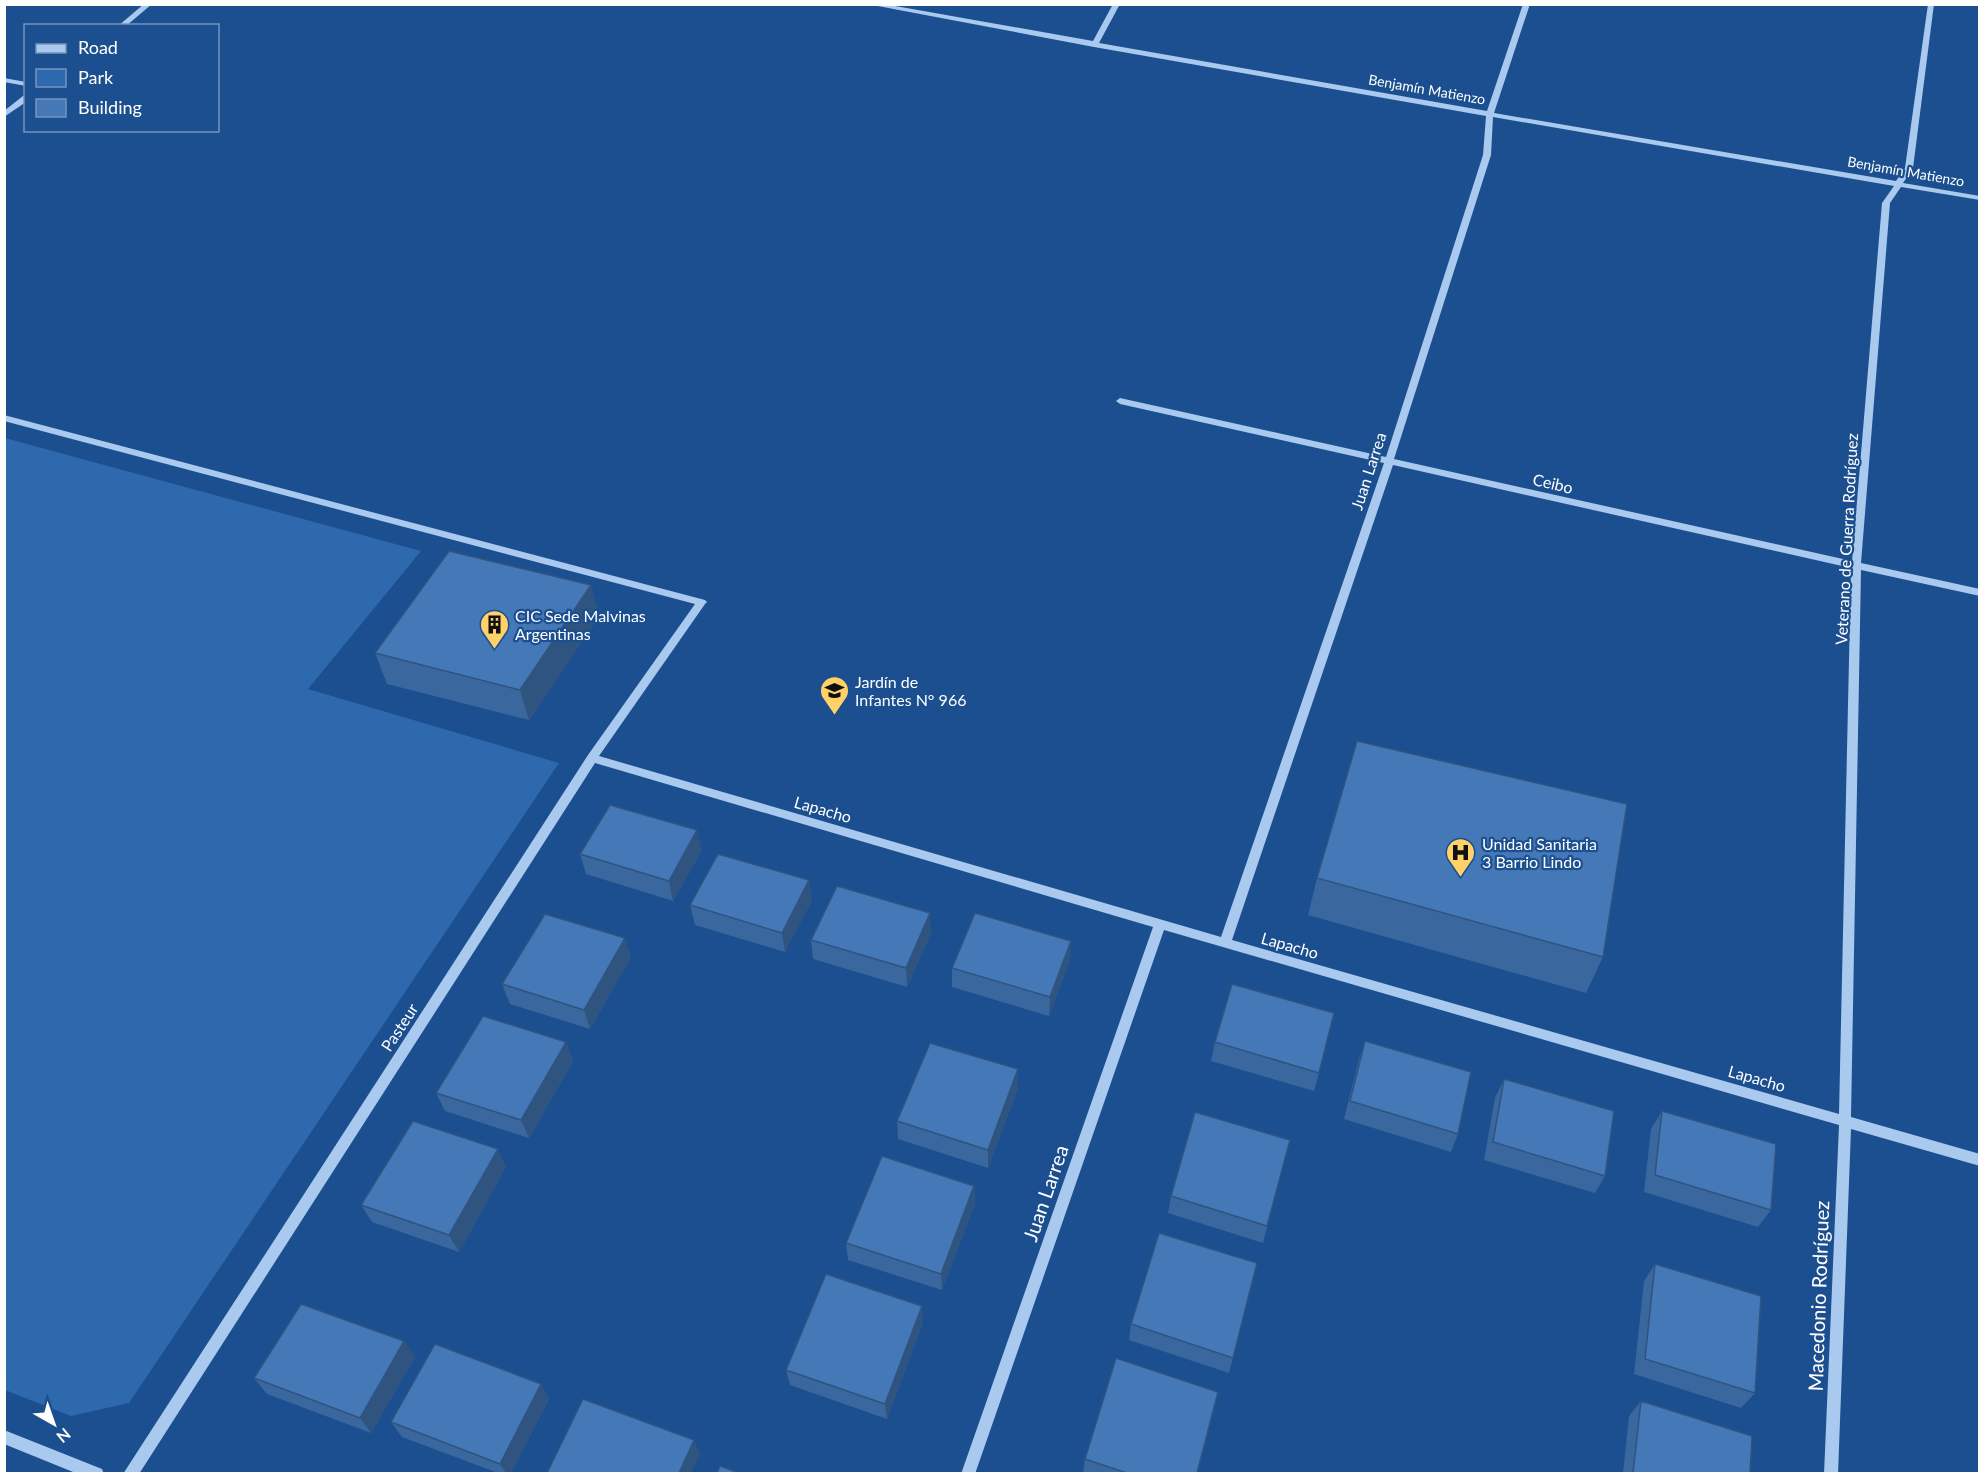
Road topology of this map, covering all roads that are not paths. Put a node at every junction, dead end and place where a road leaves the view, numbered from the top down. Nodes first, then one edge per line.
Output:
1 (149, 4) edge
2 (870, 4) edge
3 (1117, 4) edge
4 (1527, 4) edge
5 (1931, 4) edge
6 (124, 24) edge
7 (1094, 45) junction
8 (4, 80) edge
9 (24, 84) edge
10 (24, 100) edge
11 (1490, 114) junction
12 (4, 115) edge
13 (1898, 183) junction
14 (1980, 198) edge
15 (1120, 401) dead end
16 (4, 418) edge
17 (1389, 462) junction
18 (1856, 567) junction
19 (1980, 593) edge
20 (592, 758) junction
21 (1160, 924) junction
22 (1225, 943) junction
23 (1845, 1121) junction
24 (1980, 1160) edge
25 (4, 1437) edge
26 (97, 1473) edge
27 (130, 1473) edge
28 (968, 1473) edge
29 (1831, 1473) edge

1 - 6 street
2 - 7 street, Benjamín Matienzo
3 - 7 street
4 - 11 street, Juan Larrea
5 - 13 street, Veterano de Guerra Rodríguez
7 - 11 street, Benjamín Matienzo
8 - 9 street
10 - 12 street
11 - 13 street, Benjamín Matienzo
11 - 17 street, Juan Larrea
13 - 14 street, Benjamín Matienzo
13 - 18 street, Veterano de Guerra Rodríguez
15 - 17 street, Ceibo
16 - 20 street, Pasteur
17 - 18 street, Ceibo
17 - 22 street, Juan Larrea
18 - 19 street, Ceibo
18 - 23 street, Veterano de Guerra Rodríguez
20 - 21 street, Lapacho
20 - 27 street, Pasteur
21 - 22 street, Lapacho
21 - 28 street, Juan Larrea
22 - 23 street, Lapacho
23 - 24 street, Lapacho
23 - 29 street, Macedonio Rodríguez
25 - 26 street

